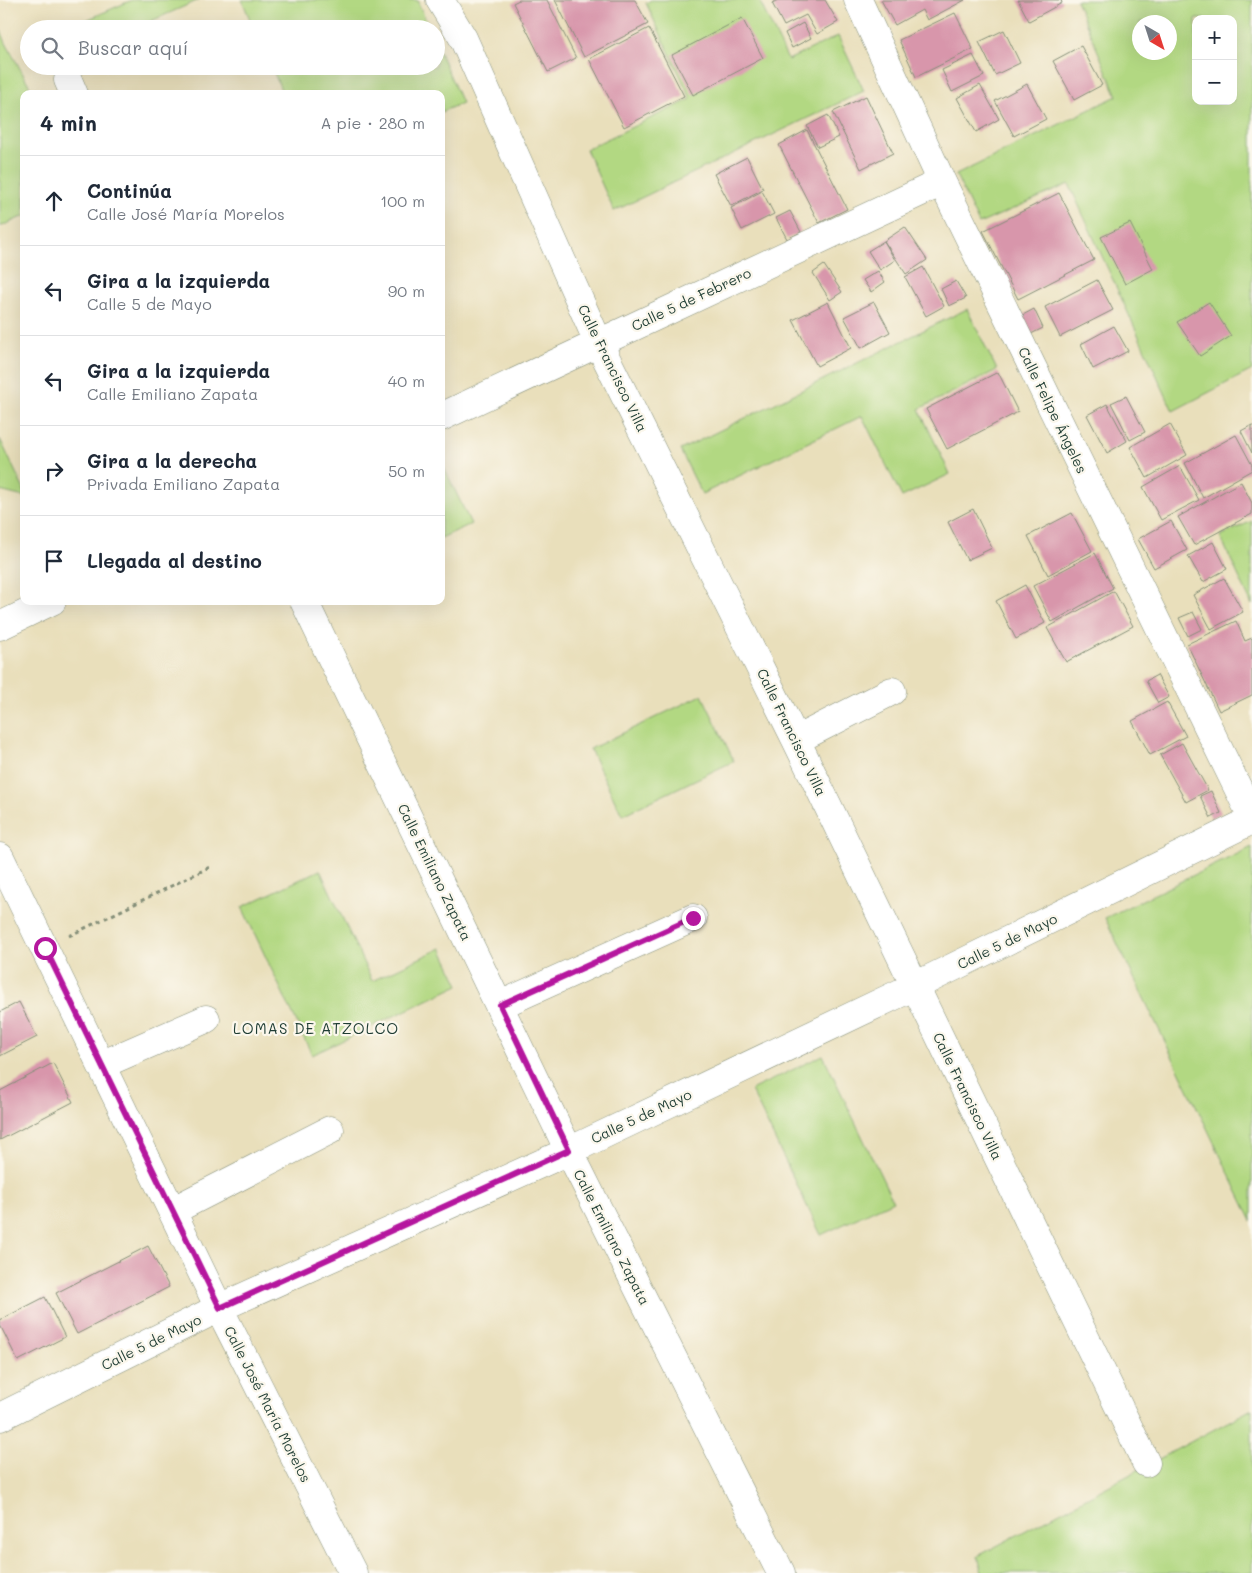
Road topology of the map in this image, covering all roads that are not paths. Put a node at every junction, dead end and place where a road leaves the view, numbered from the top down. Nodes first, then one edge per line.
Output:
1 (440, 0) edge
2 (858, 0) edge
3 (942, 182) junction
4 (598, 342) junction
5 (445, 415) edge
6 (44, 605) edge
7 (306, 605) edge
8 (0, 626) edge
9 (892, 691) dead end
10 (796, 740) junction
11 (1252, 819) edge
12 (0, 857) edge
13 (693, 918) dead end
14 (915, 986) junction
15 (500, 1005) junction
16 (206, 1019) dead end
17 (101, 1065) junction
18 (330, 1130) dead end
19 (569, 1150) junction
20 (172, 1211) junction
21 (220, 1308) junction
22 (0, 1417) edge
23 (1146, 1463) dead end
24 (353, 1573) edge
25 (781, 1573) edge

1 - 4 street, Calle Francisco Villa
2 - 3 street, Calle Felipe Ángeles
3 - 4 street, Calle 5 de Febrero
3 - 11 street, Calle Felipe Ángeles
4 - 5 street, Calle 5 de Febrero
4 - 10 street, Calle Francisco Villa
6 - 8 street
7 - 15 street, Calle Emiliano Zapata
9 - 10 street
10 - 14 street, Calle Francisco Villa
11 - 14 street, Calle 5 de Mayo
12 - 17 street, Calle José María Morelos
13 - 15 street
14 - 19 street, Calle 5 de Mayo
14 - 23 street, Calle Francisco Villa
15 - 19 street, Calle Emiliano Zapata
16 - 17 street
17 - 20 street, Calle José María Morelos
18 - 20 street
19 - 21 street, Calle 5 de Mayo
19 - 25 street, Calle Emiliano Zapata
20 - 21 street, Calle José María Morelos
21 - 22 street, Calle 5 de Mayo
21 - 24 street, Calle José María Morelos

